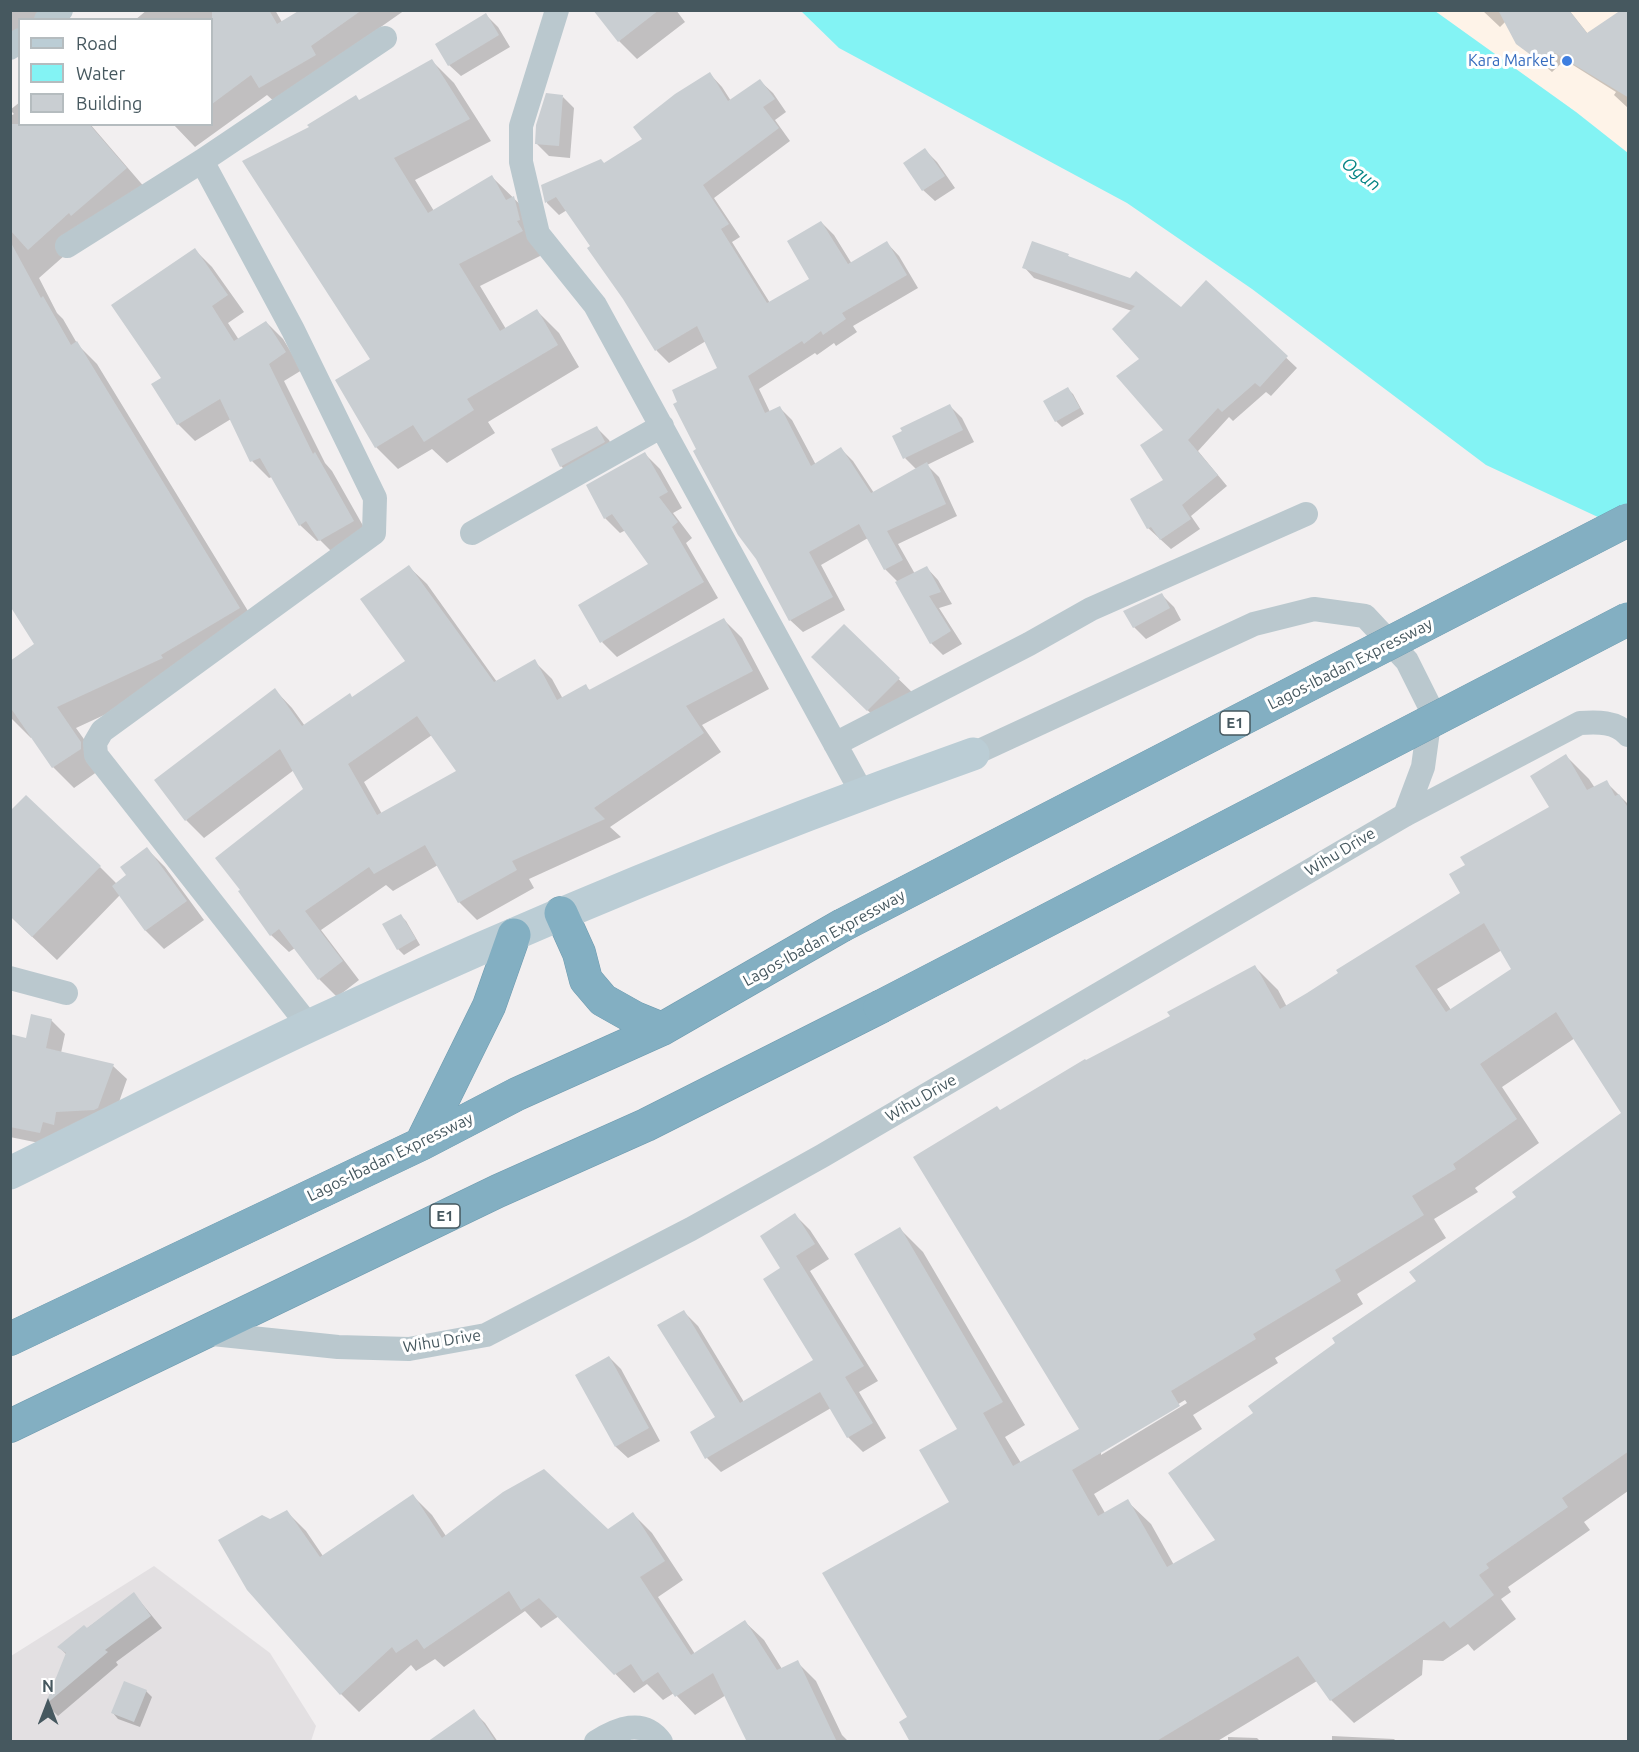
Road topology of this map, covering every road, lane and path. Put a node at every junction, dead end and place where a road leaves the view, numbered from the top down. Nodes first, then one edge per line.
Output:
1 (557, 10) edge
2 (385, 38) dead end
3 (202, 160) junction
4 (67, 246) dead end
5 (662, 426) junction
6 (1306, 514) dead end
7 (1629, 520) edge
8 (472, 533) dead end
9 (1629, 619) edge
10 (1629, 735) edge
11 (836, 744) junction
12 (973, 754) joint
13 (862, 793) junction
14 (1404, 815) junction
15 (561, 913) junction
16 (514, 935) junction
17 (10, 978) edge
18 (66, 993) dead end
19 (309, 1026) junction
20 (662, 1029) junction
21 (421, 1144) junction
22 (10, 1173) edge
23 (203, 1333) junction
24 (10, 1340) edge
25 (10, 1426) edge
26 (596, 1742) edge
27 (661, 1742) edge

1 - 5 street
2 - 3 street
3 - 4 street
3 - 19 street
5 - 8 street
5 - 11 street
6 - 11 street
7 - 20 highway, Lagos-Ibadan Expressway / E1, bridge
9 - 23 highway, E1, bridge
10 - 14 street, Wihu Drive
11 - 13 street
12 - 13 main road
12 - 14 street
13 - 15 main road
14 - 23 street, Wihu Drive
15 - 16 main road
15 - 20 highway
16 - 19 main road
16 - 21 highway
17 - 18 street
19 - 22 main road
20 - 21 highway, Lagos-Ibadan Expressway / E1
21 - 24 highway, Lagos-Ibadan Expressway / E1
23 - 25 highway, E1
26 - 27 street

